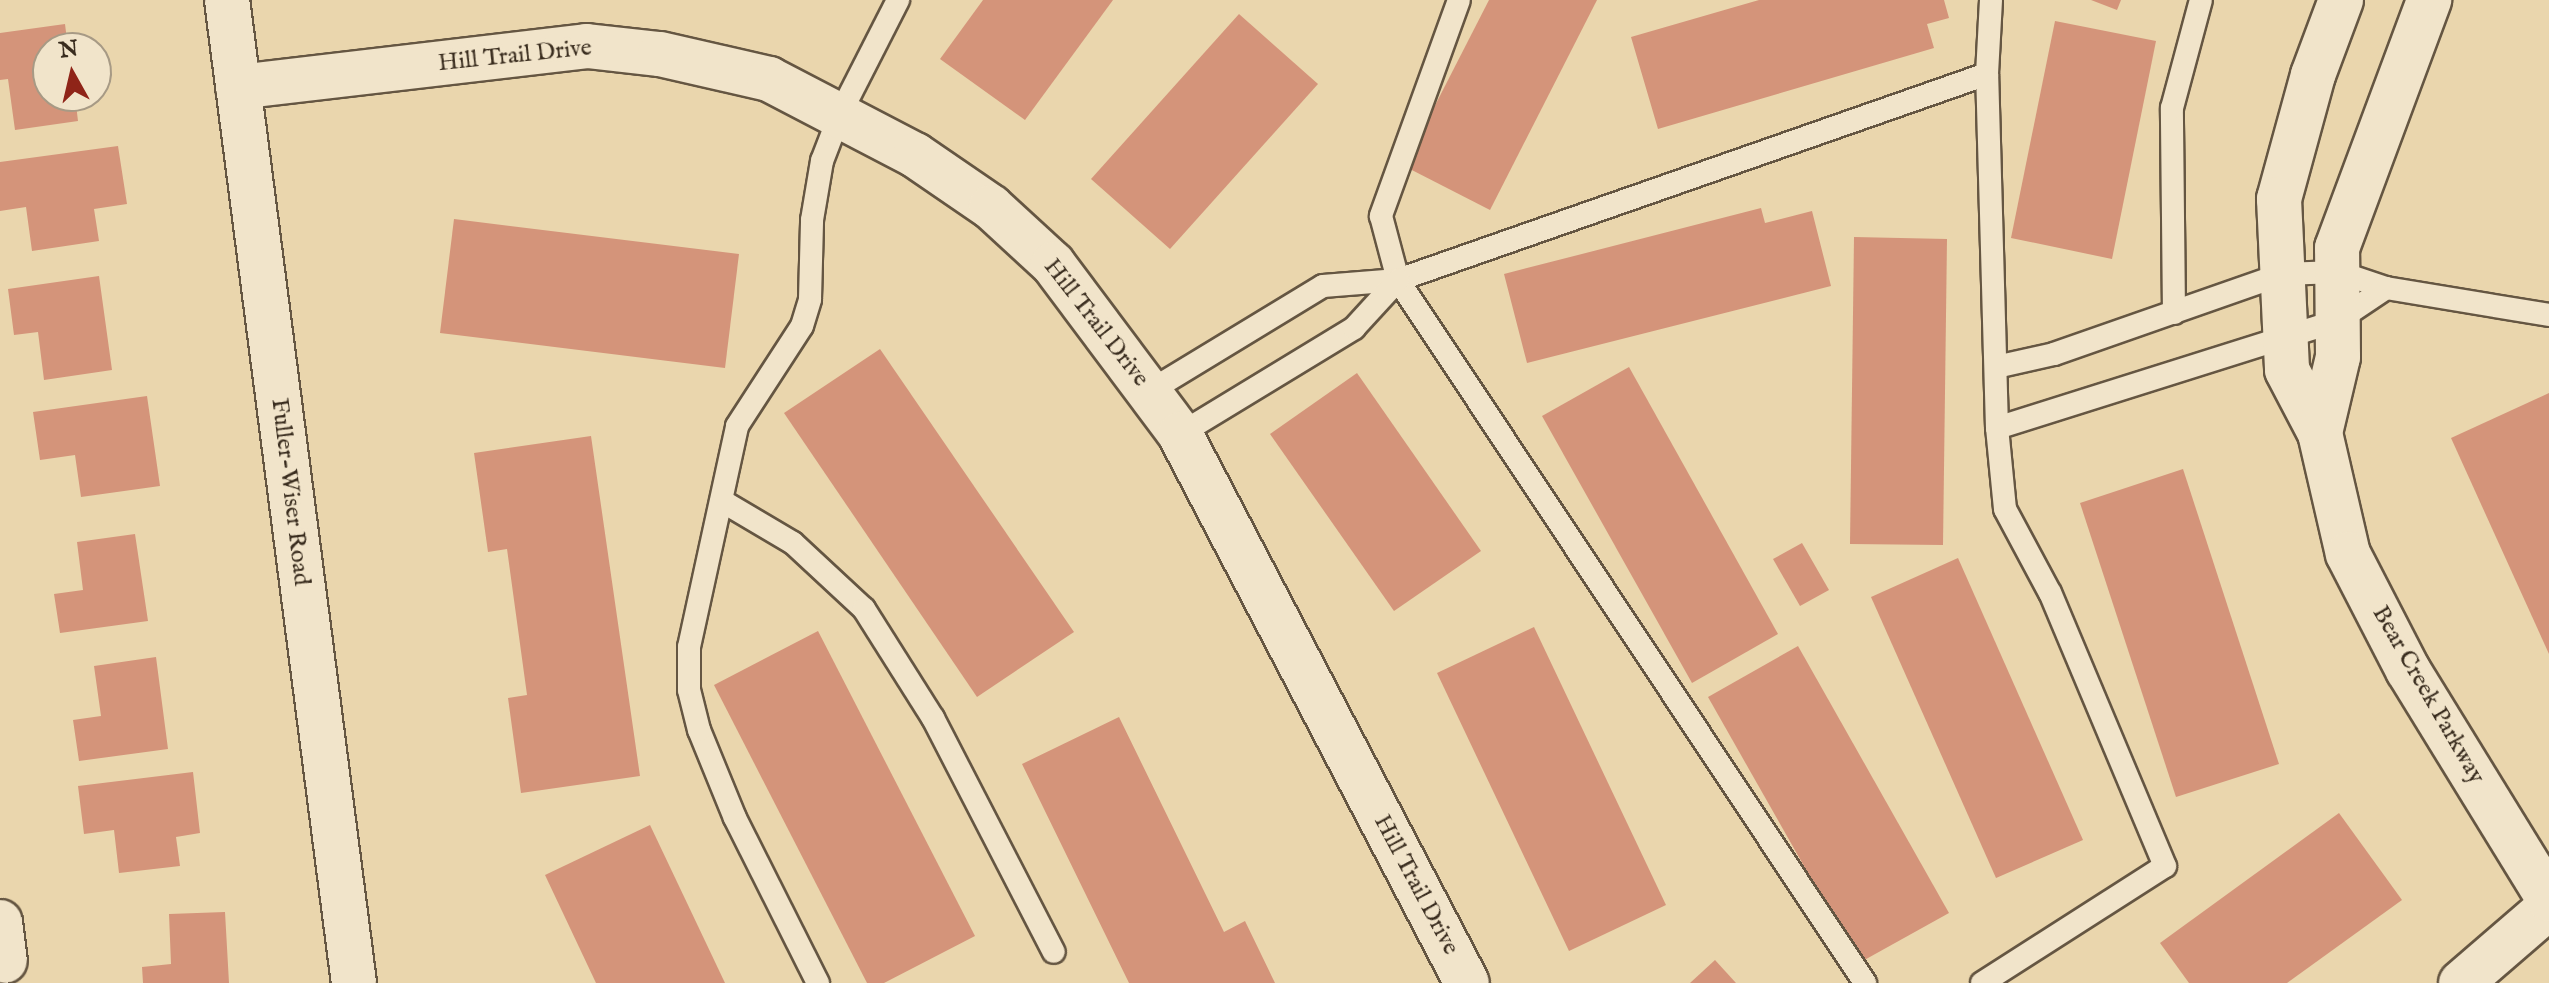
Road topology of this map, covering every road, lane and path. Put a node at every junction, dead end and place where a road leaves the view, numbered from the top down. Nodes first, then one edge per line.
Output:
1 (227, 0) edge
2 (898, 0) edge
3 (1459, 0) edge
4 (1991, 0) edge
5 (2201, 0) edge
6 (2341, 0) edge
7 (2429, 0) edge
8 (1987, 74) junction
9 (238, 87) junction
10 (840, 114) junction
11 (2338, 272) junction
12 (2282, 274) junction
13 (1398, 280) junction
14 (2386, 288) junction
15 (2174, 313) junction
16 (2549, 315) edge
17 (2337, 321) junction
18 (2285, 339) junction
19 (1996, 367) junction
20 (1150, 391) junction
21 (1997, 428) junction
22 (2320, 433) junction
23 (1180, 434) junction
24 (722, 501) junction
25 (2549, 899) edge
26 (2549, 907) edge
27 (1054, 952) dead end
28 (354, 983) edge
29 (818, 983) edge
30 (1467, 983) edge
31 (1865, 983) edge
32 (1982, 983) edge
33 (2461, 983) edge

1 - 9 street, Fuller-Wiser Road
2 - 10 lane
3 - 13 lane
4 - 8 lane
5 - 15 lane
6 - 12 street, Bear Creek Parkway
7 - 11 street, Bear Creek Parkway
8 - 13 lane
8 - 19 lane
9 - 10 street, Hill Trail Drive
9 - 28 street, Fuller-Wiser Road
10 - 20 street, Hill Trail Drive
10 - 24 lane
11 - 12 lane
11 - 14 lane
11 - 17 street, Bear Creek Parkway
12 - 15 lane
12 - 18 street, Bear Creek Parkway
13 - 20 lane
13 - 23 lane
13 - 31 lane
14 - 16 lane
14 - 17 lane
15 - 19 lane
17 - 18 lane
17 - 22 street, Bear Creek Parkway
18 - 21 lane
18 - 22 street, Bear Creek Parkway
19 - 21 lane
20 - 23 street, Hill Trail Drive
21 - 32 lane
22 - 25 street, Bear Creek Parkway
23 - 30 street, Hill Trail Drive
24 - 27 lane
24 - 29 lane
26 - 33 street

